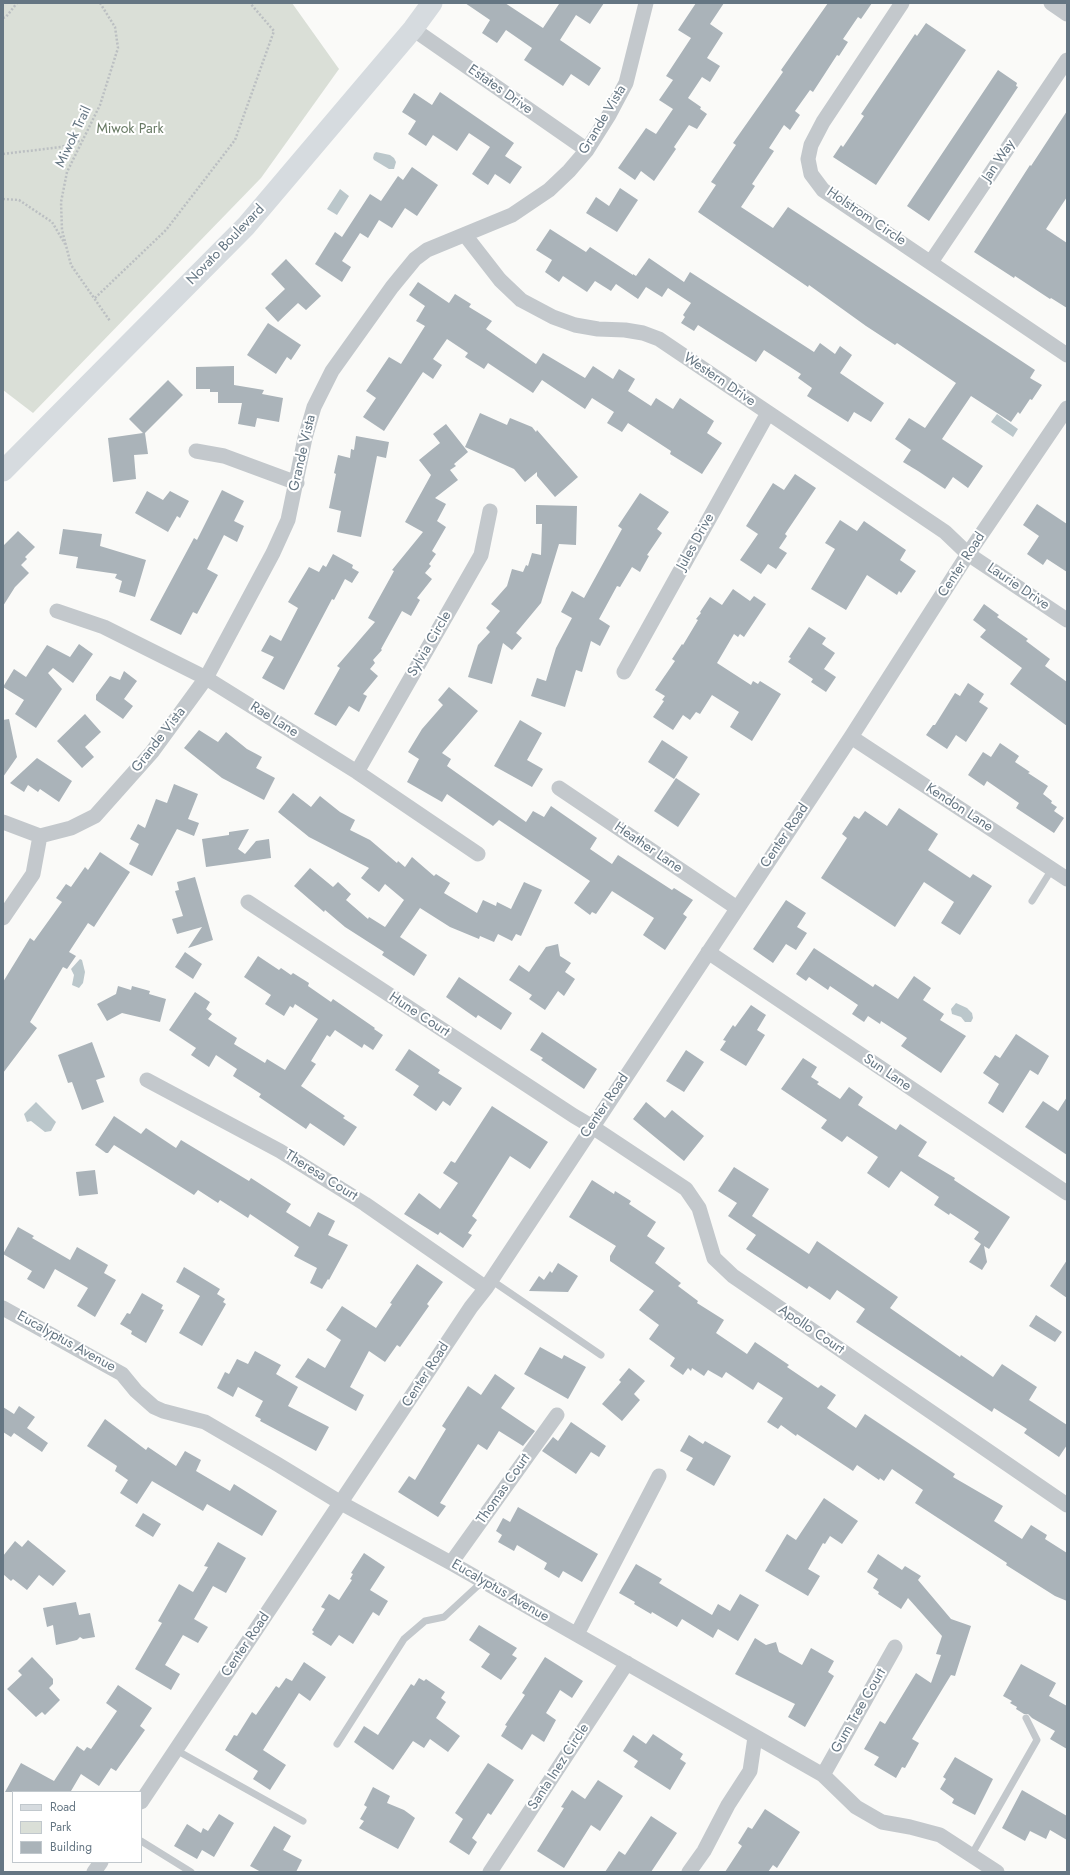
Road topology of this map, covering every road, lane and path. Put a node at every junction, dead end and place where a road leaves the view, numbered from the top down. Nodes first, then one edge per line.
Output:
1 (17, 3) edge
2 (100, 3) edge
3 (250, 3) edge
4 (432, 3) edge
5 (646, 3) edge
6 (902, 3) edge
7 (1051, 3) edge
8 (1067, 14) edge
9 (3, 18) edge
10 (413, 30) junction
11 (1067, 60) edge
12 (82, 139) junction
13 (587, 150) junction
14 (3, 154) edge
15 (3, 199) edge
16 (465, 235) junction
17 (67, 248) junction
18 (931, 262) junction
19 (95, 298) junction
20 (110, 321) dead end
21 (1067, 354) edge
22 (1067, 408) edge
23 (768, 412) junction
24 (196, 451) dead end
25 (3, 471) edge
26 (297, 483) junction
27 (490, 511) dead end
28 (968, 554) junction
29 (57, 611) dead end
30 (1067, 620) edge
31 (624, 672) dead end
32 (206, 678) junction
33 (851, 737) junction
34 (357, 772) junction
35 (559, 788) dead end
36 (3, 822) edge
37 (40, 836) junction
38 (478, 854) dead end
39 (1052, 869) junction
40 (1067, 880) edge
41 (1032, 901) dead end
42 (248, 902) dead end
43 (737, 908) junction
44 (3, 918) edge
45 (708, 952) junction
46 (147, 1080) dead end
47 (591, 1126) junction
48 (1067, 1193) edge
49 (488, 1284) junction
50 (3, 1308) edge
51 (602, 1355) dead end
52 (557, 1415) dead end
53 (659, 1476) dead end
54 (341, 1503) junction
55 (1067, 1505) edge
56 (452, 1563) junction
57 (483, 1581) junction
58 (577, 1634) junction
59 (896, 1647) dead end
60 (627, 1663) junction
61 (1026, 1718) dead end
62 (755, 1737) junction
63 (338, 1744) dead end
64 (176, 1750) junction
65 (822, 1775) junction
66 (142, 1801) edge
67 (302, 1821) dead end
68 (142, 1842) edge
69 (972, 1854) junction
70 (100, 1863) edge
71 (94, 1872) edge
72 (191, 1872) edge
73 (490, 1872) edge
74 (689, 1872) edge
75 (998, 1872) edge

1 - 9 path
2 - 12 path, Miwok Trail
3 - 19 path
4 - 10 main road, Novato Boulevard
5 - 13 street, Grande Vista
6 - 18 street, Holstrom Circle
7 - 8 street
10 - 13 street, Estates Drive
10 - 25 main road, Novato Boulevard
11 - 18 street, Jan Way
12 - 14 path
12 - 17 path, Miwok Trail
13 - 16 street, Grande Vista
15 - 17 path
16 - 23 street, Western Drive
16 - 26 street, Grande Vista
17 - 19 path, Miwok Trail
18 - 21 street, Holstrom Circle
19 - 20 path, Miwok Trail
22 - 28 street, Center Road
23 - 28 street, Western Drive
23 - 31 street, Jules Drive
24 - 26 street
26 - 32 street, Grande Vista
27 - 34 street, Sylvia Circle
28 - 30 street, Laurie Drive
28 - 33 street, Center Road
29 - 32 street, Rae Lane
32 - 34 street, Rae Lane
32 - 37 street, Grande Vista
33 - 39 street, Kendon Lane
33 - 43 street, Center Road
34 - 38 street, Rae Lane
35 - 43 street, Heather Lane
36 - 37 street
37 - 44 street
39 - 40 street, Kendon Lane
39 - 41 lane
42 - 47 street, Hune Court
43 - 45 street, Center Road
45 - 47 street, Center Road
45 - 48 street, Sun Lane
46 - 49 street, Theresa Court
47 - 49 street, Center Road
47 - 55 street, Apollo Court
49 - 51 lane
49 - 54 street, Center Road
50 - 54 street, Eucalyptus Avenue
52 - 56 street, Thomas Court
53 - 58 street
54 - 56 street, Eucalyptus Avenue
54 - 64 street, Center Road
56 - 57 street, Eucalyptus Avenue
57 - 58 street, Eucalyptus Avenue
57 - 63 lane
58 - 60 street, Eucalyptus Avenue
59 - 65 street, Gum Tree Court
60 - 62 street, Eucalyptus Avenue
60 - 73 street, Santa Inez Circle
61 - 69 lane
62 - 65 street, Eucalyptus Avenue
62 - 74 street
64 - 66 street, Center Road
64 - 67 lane
65 - 69 street, Eucalyptus Avenue
68 - 72 lane
69 - 75 street, Eucalyptus Avenue
70 - 71 street

